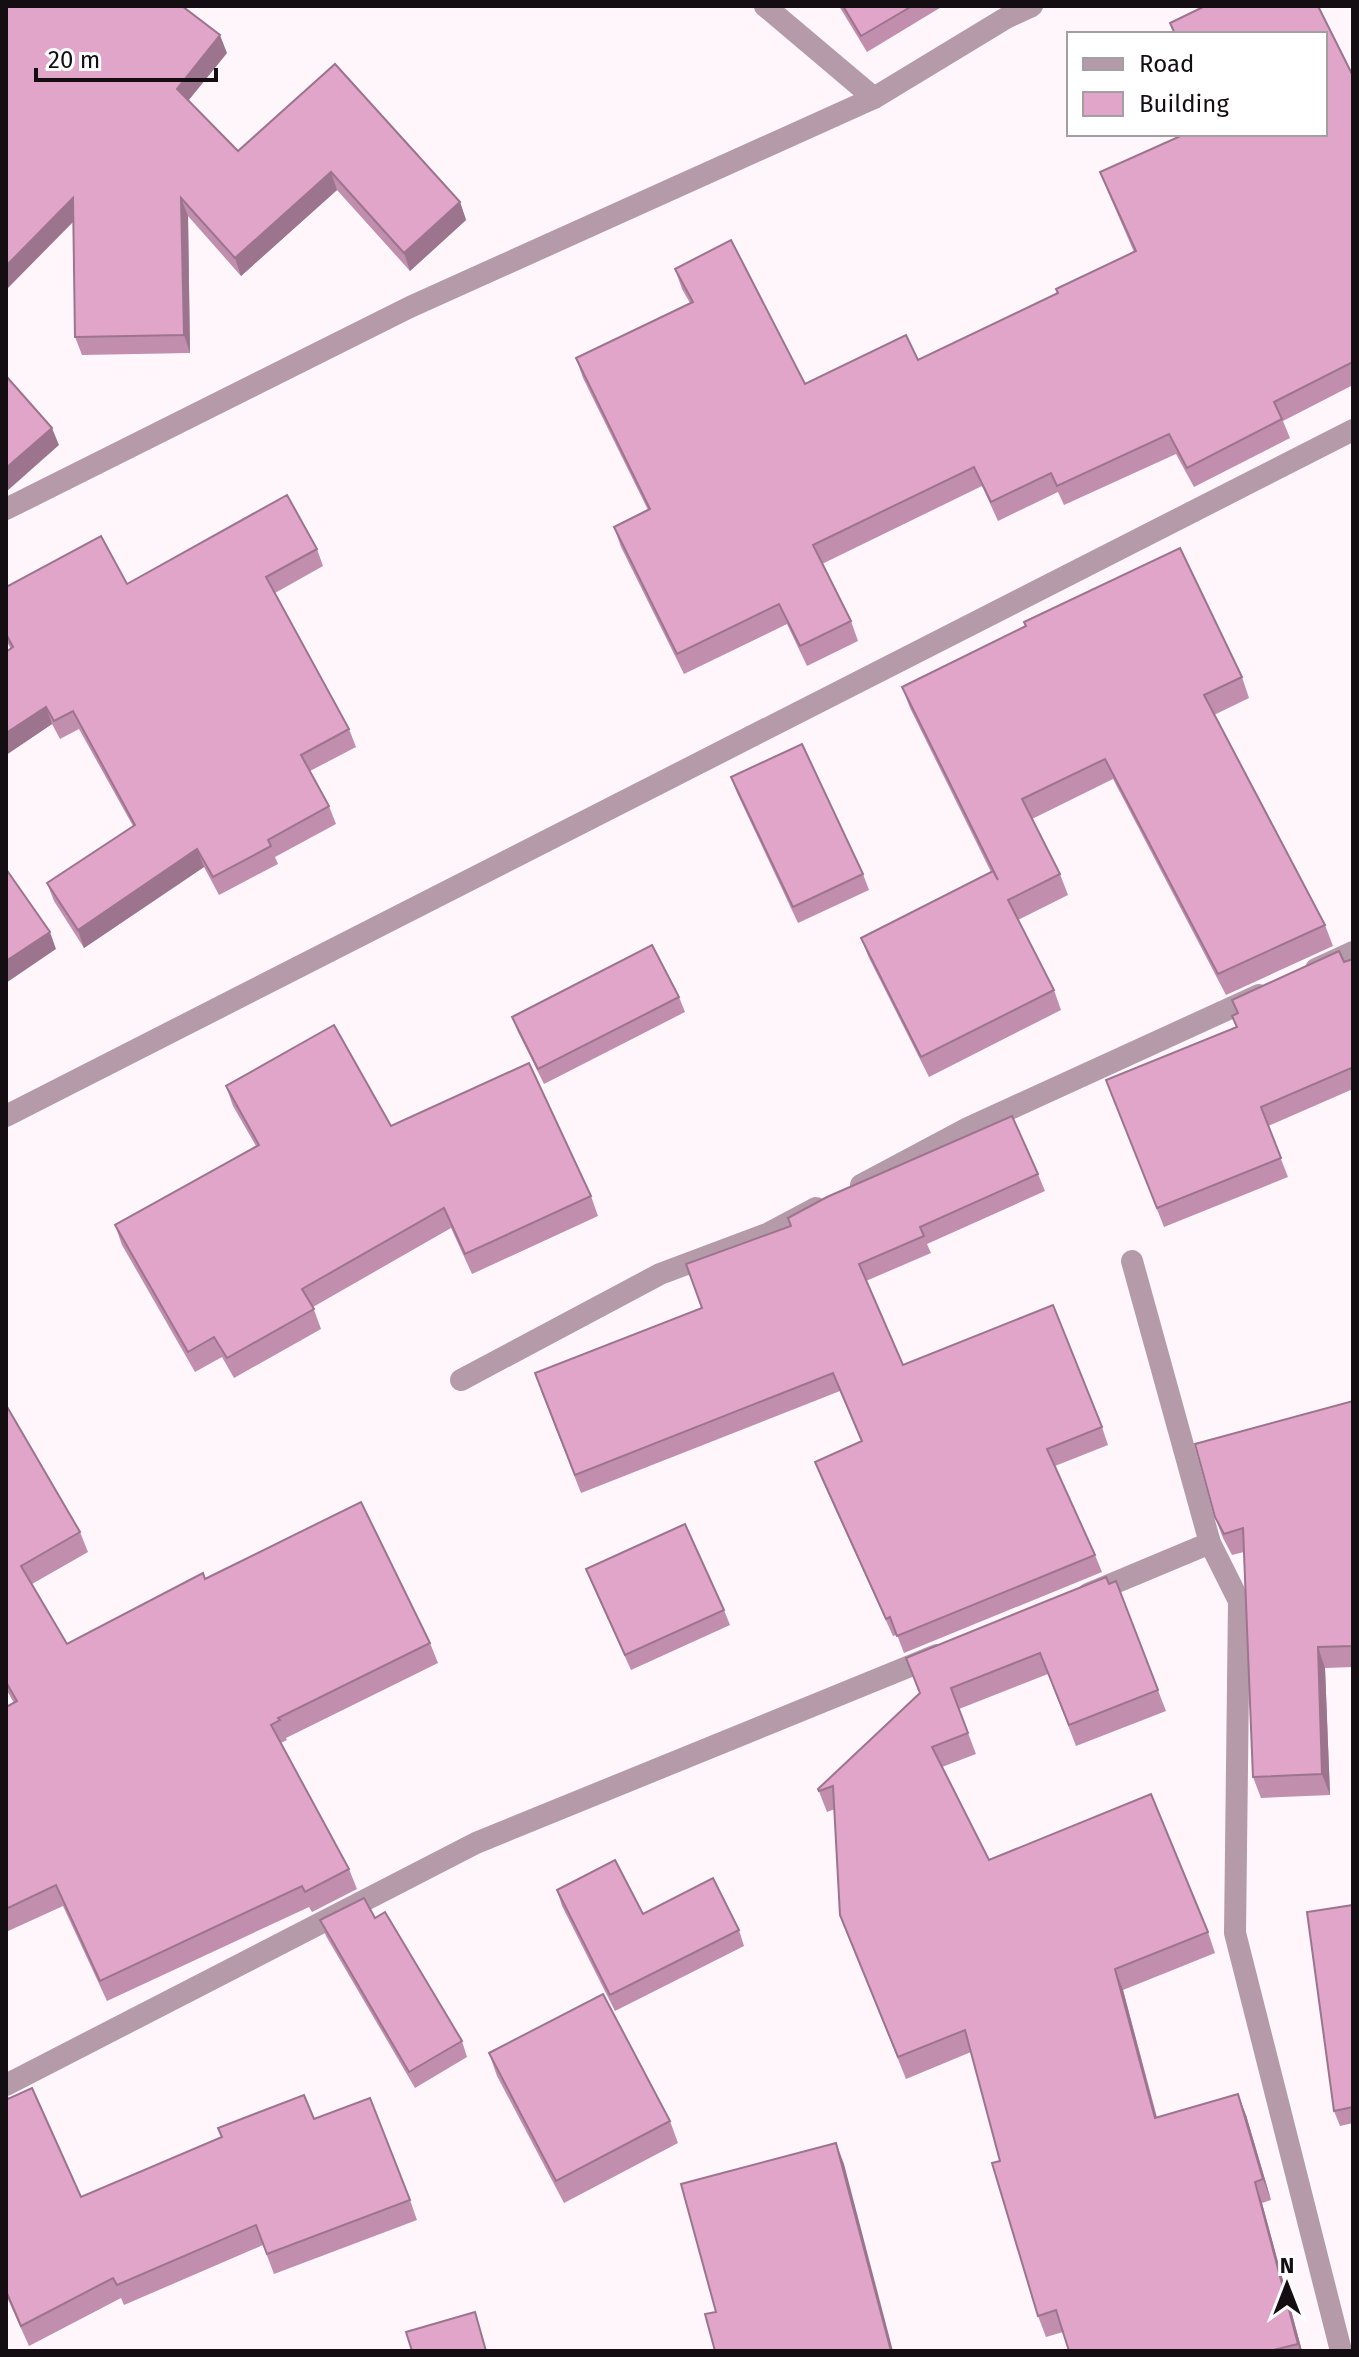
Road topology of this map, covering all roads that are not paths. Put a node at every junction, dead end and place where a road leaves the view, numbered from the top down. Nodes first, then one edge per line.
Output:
1 (765, 6) edge
2 (1032, 6) edge
3 (874, 98) junction
4 (1353, 430) edge
5 (6, 509) edge
6 (1353, 952) edge
7 (6, 1116) edge
8 (1132, 1261) dead end
9 (461, 1380) dead end
10 (1210, 1543) junction
11 (1063, 1603) edge
12 (961, 1645) edge
13 (6, 2085) edge
14 (1341, 2351) edge

1 - 3 street
2 - 3 street
3 - 5 street
4 - 7 street
6 - 9 street
8 - 10 street
10 - 11 street
10 - 14 street
12 - 13 street

